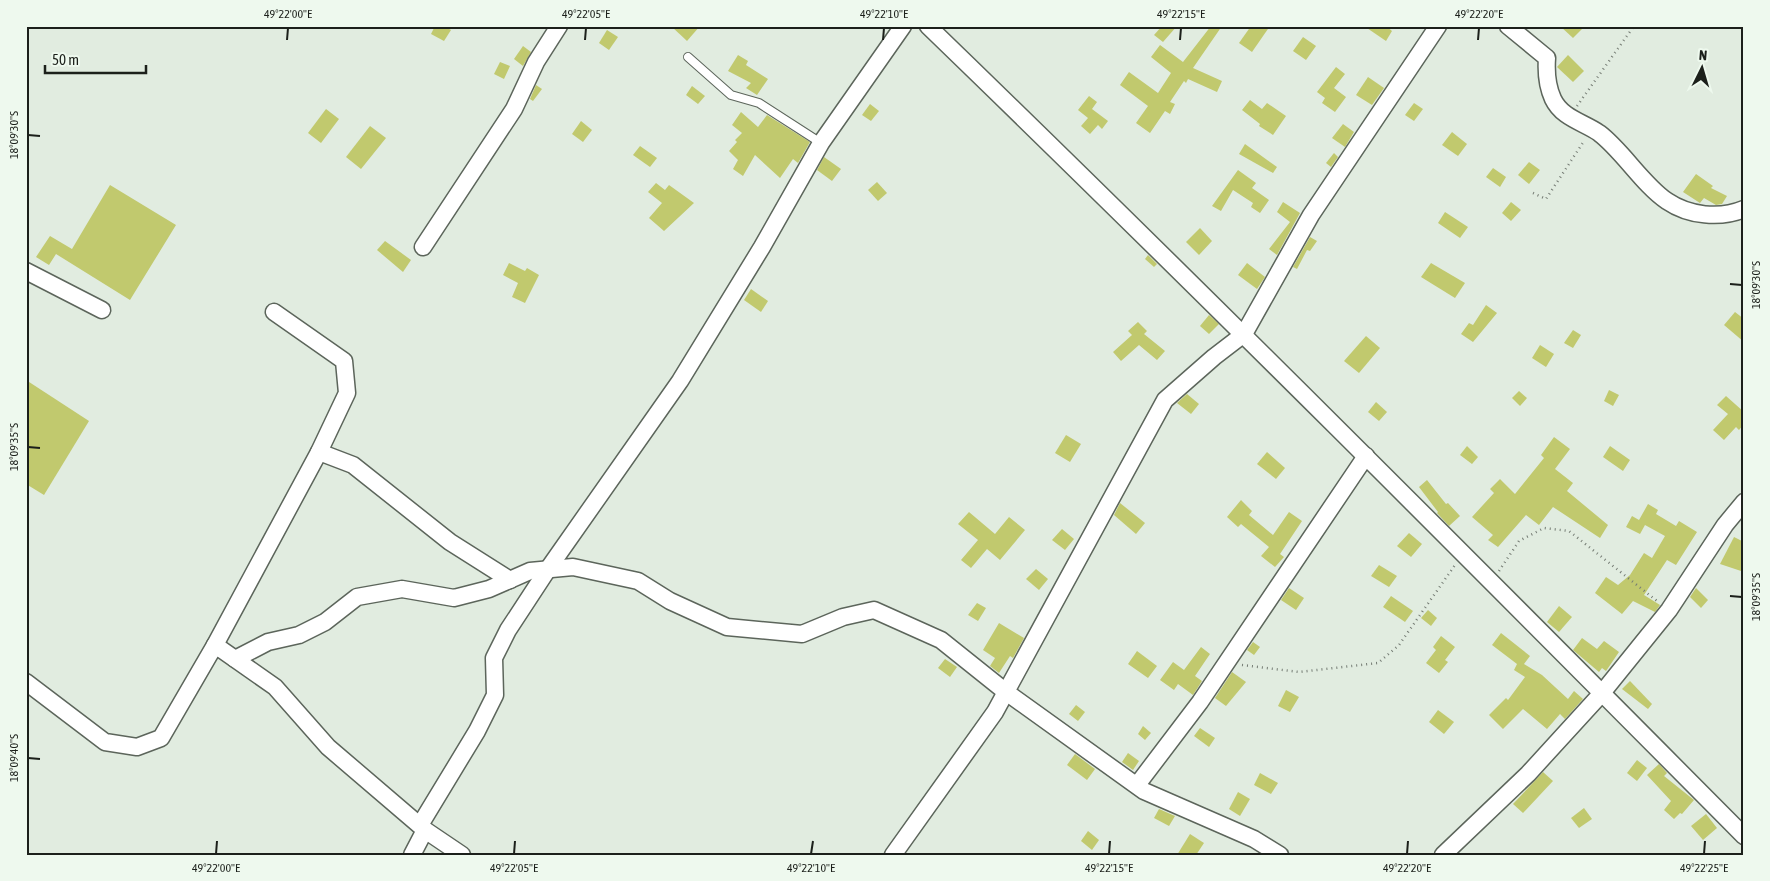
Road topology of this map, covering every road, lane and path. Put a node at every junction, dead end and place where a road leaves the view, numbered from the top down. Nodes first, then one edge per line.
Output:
1 (559, 26) edge
2 (903, 26) edge
3 (928, 26) edge
4 (1438, 26) edge
5 (1508, 26) edge
6 (1634, 26) edge
7 (688, 57) dead end
8 (1569, 117) junction
9 (1591, 129) junction
10 (821, 143) junction
11 (1533, 193) dead end
12 (1744, 209) edge
13 (422, 247) dead end
14 (26, 271) edge
15 (102, 310) dead end
16 (274, 312) dead end
17 (1244, 334) junction
18 (319, 452) junction
19 (1366, 456) junction
20 (1744, 502) edge
21 (1463, 554) junction
22 (548, 569) junction
23 (510, 580) junction
24 (1492, 583) junction
25 (1669, 610) junction
26 (215, 645) junction
27 (235, 659) junction
28 (1226, 663) junction
29 (26, 682) edge
30 (1006, 692) junction
31 (1602, 693) junction
32 (1137, 785) junction
33 (422, 827) junction
34 (1744, 836) edge
35 (412, 855) edge
36 (462, 855) edge
37 (893, 855) edge
38 (1280, 855) edge
39 (1442, 855) edge

1 - 13 street
2 - 10 street
3 - 17 street
4 - 17 street
5 - 8 street
6 - 8 path
7 - 10 lane
8 - 9 street
9 - 11 path
9 - 12 street
10 - 22 street
14 - 15 street
16 - 18 street
17 - 19 street
17 - 30 street
18 - 23 street
18 - 26 street
19 - 21 street
19 - 28 street
20 - 25 street
21 - 24 street
21 - 28 path
22 - 23 street
22 - 30 street
22 - 33 street
23 - 27 street
24 - 25 path
24 - 31 street
25 - 31 street
26 - 27 street
26 - 29 street
27 - 33 street
28 - 32 street
30 - 32 street
30 - 37 street
31 - 34 street
31 - 39 street
32 - 38 street
33 - 35 street
33 - 36 street

